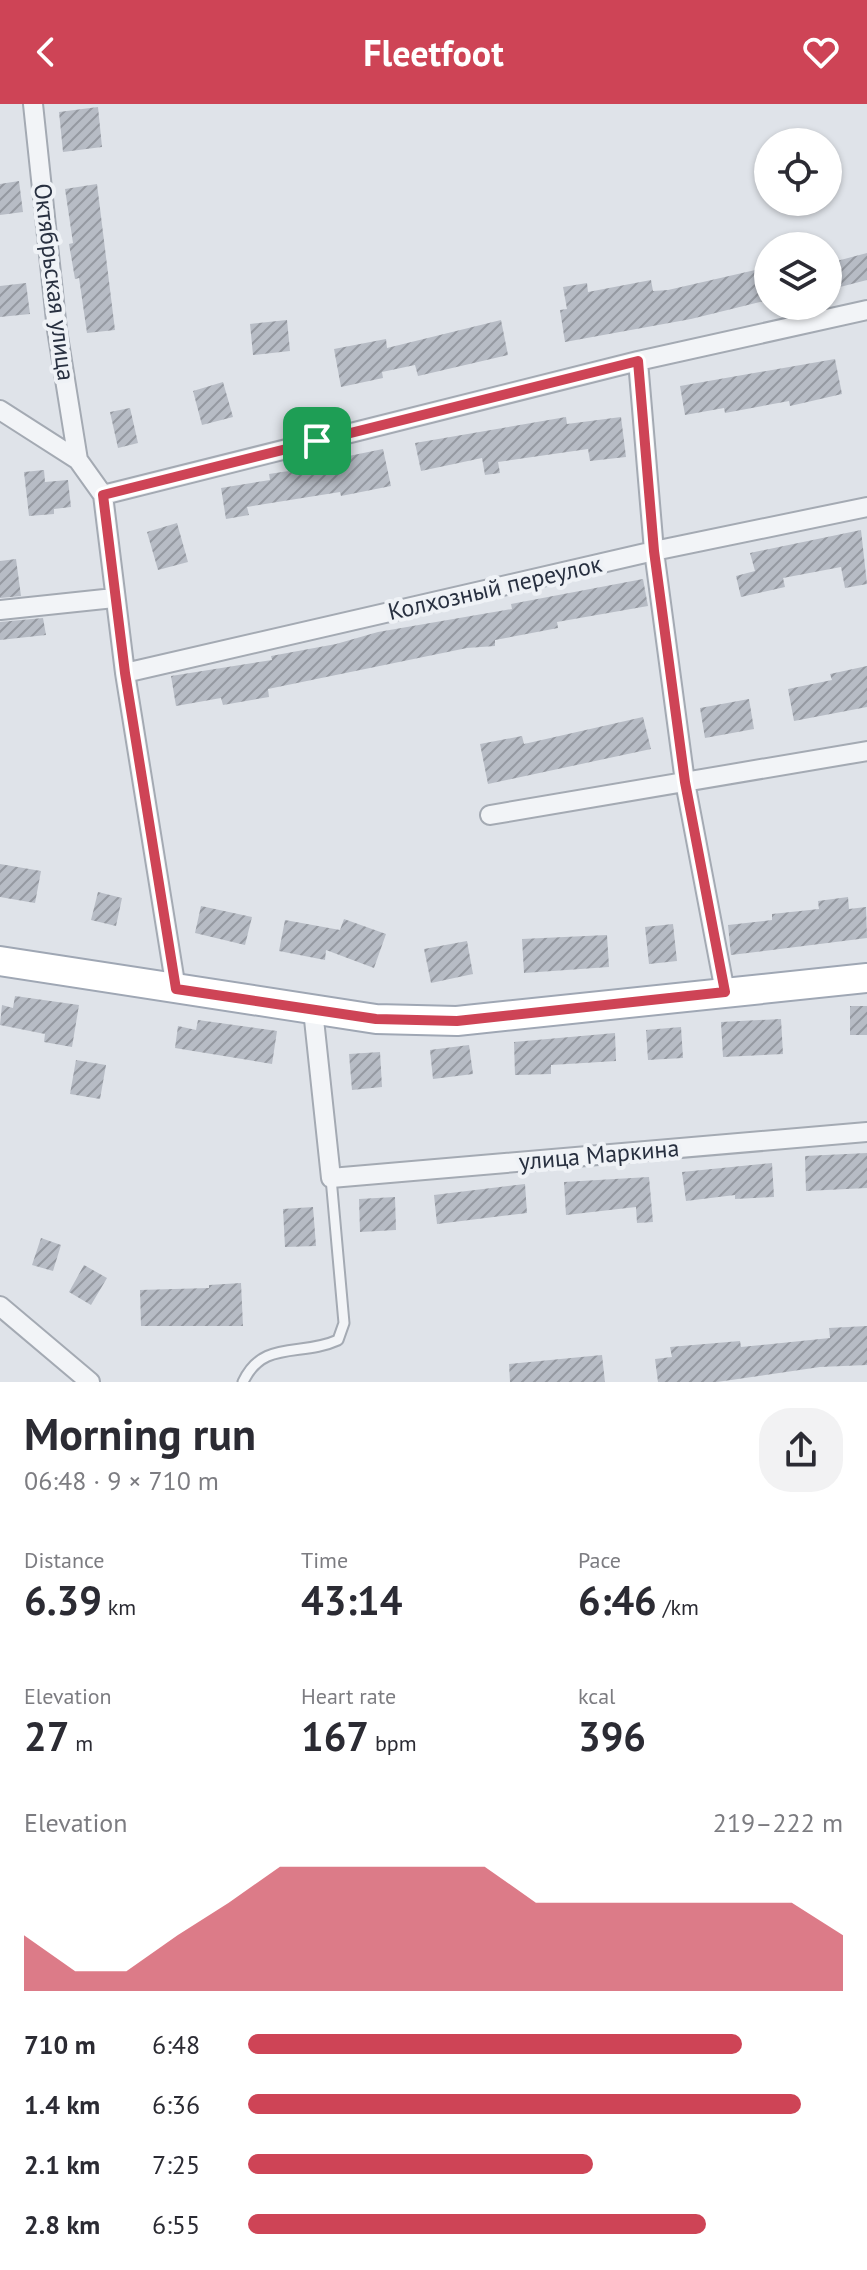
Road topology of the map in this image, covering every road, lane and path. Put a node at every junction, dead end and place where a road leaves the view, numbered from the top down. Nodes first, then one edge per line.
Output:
1 (33, 104) edge
2 (867, 310) edge
3 (638, 361) junction
4 (0, 410) edge
5 (78, 460) junction
6 (103, 495) junction
7 (867, 507) edge
8 (654, 551) junction
9 (114, 598) junction
10 (0, 610) edge
11 (125, 673) junction
12 (867, 751) edge
13 (685, 782) junction
14 (490, 815) dead end
15 (0, 961) edge
16 (867, 978) edge
17 (176, 989) junction
18 (725, 992) junction
19 (313, 1010) junction
20 (867, 1132) edge
21 (331, 1178) junction
22 (0, 1306) edge
23 (90, 1382) edge
24 (243, 1382) edge

1 - 5 street, Октябрьская улица
2 - 3 street
3 - 6 street
3 - 8 street
4 - 5 street
5 - 6 street
6 - 9 street
7 - 8 street, Колхозный переулок
8 - 11 street, Колхозный переулок
8 - 13 street
9 - 10 street
9 - 11 street
11 - 17 street
12 - 13 street
13 - 14 street
13 - 18 street
15 - 17 main road
16 - 18 main road
17 - 19 main road
18 - 19 main road
19 - 21 street
20 - 21 street, улица Маркина
21 - 24 lane
22 - 23 street

